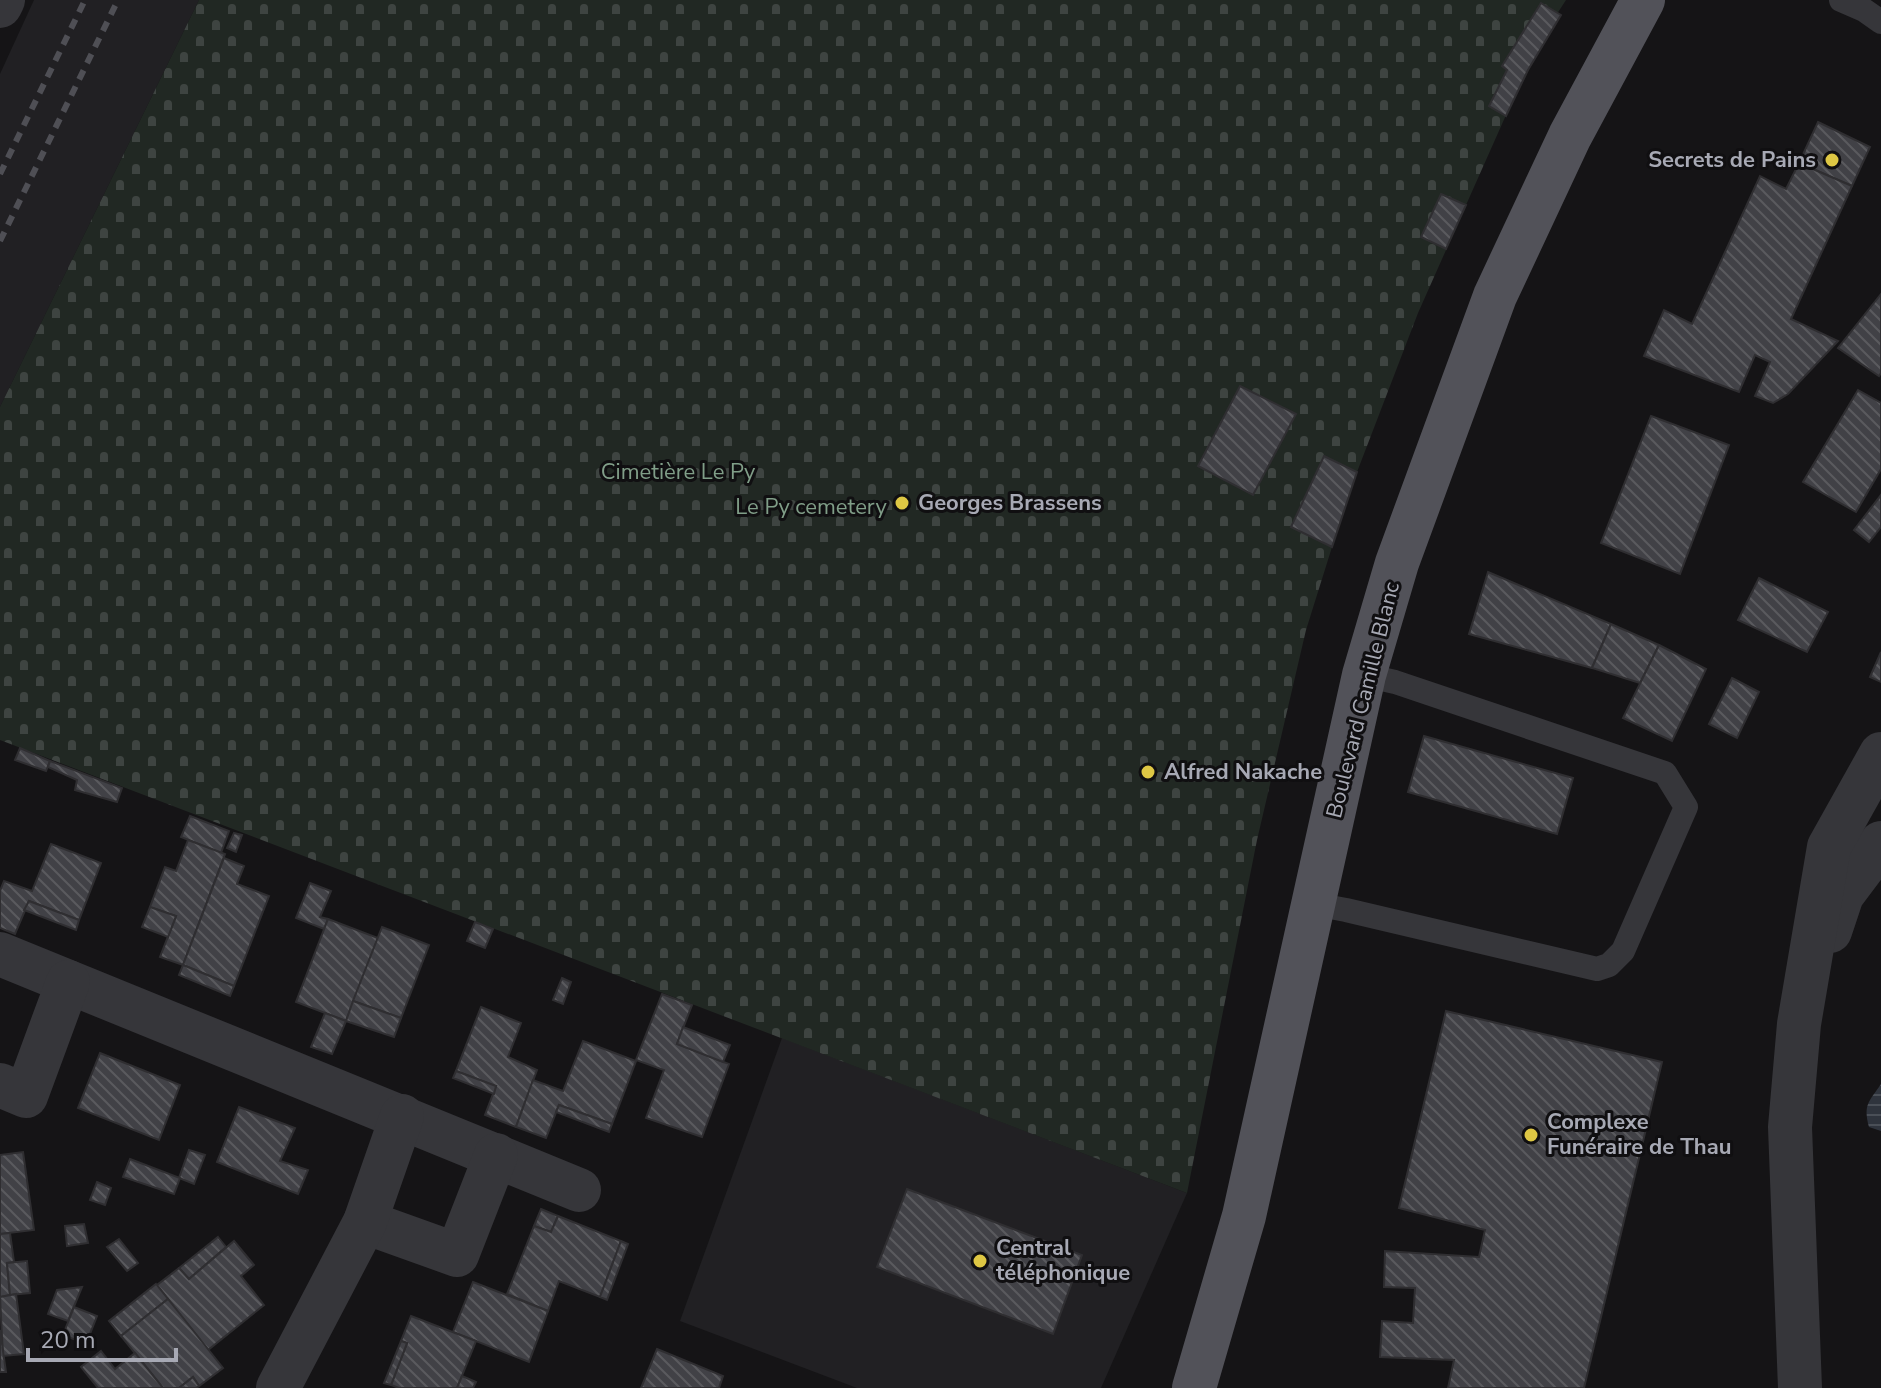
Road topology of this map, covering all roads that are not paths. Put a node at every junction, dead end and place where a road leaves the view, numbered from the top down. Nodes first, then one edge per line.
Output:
1 (3, 0) edge
2 (1643, 0) edge
3 (1841, 0) edge
4 (0, 6) edge
5 (1881, 22) edge
6 (1364, 675) junction
7 (1881, 754) edge
8 (1881, 843) edge
9 (1314, 904) junction
10 (0, 954) edge
11 (68, 982) junction
12 (1799, 1024) junction
13 (0, 1085) edge
14 (402, 1116) junction
15 (496, 1155) junction
16 (579, 1190) dead end
17 (365, 1222) junction
18 (278, 1388) edge
19 (1194, 1388) edge
20 (1800, 1388) edge

1 - 4 street
2 - 6 main road, Boulevard Camille Blanc
3 - 5 lane
6 - 9 main road, Boulevard Camille Blanc
6 - 9 lane
7 - 12 street
8 - 12 street
9 - 19 main road, Boulevard Camille Blanc
10 - 11 street
11 - 13 street
11 - 14 street
12 - 20 street
14 - 15 street
14 - 17 street
15 - 16 street
15 - 17 street
17 - 18 street

